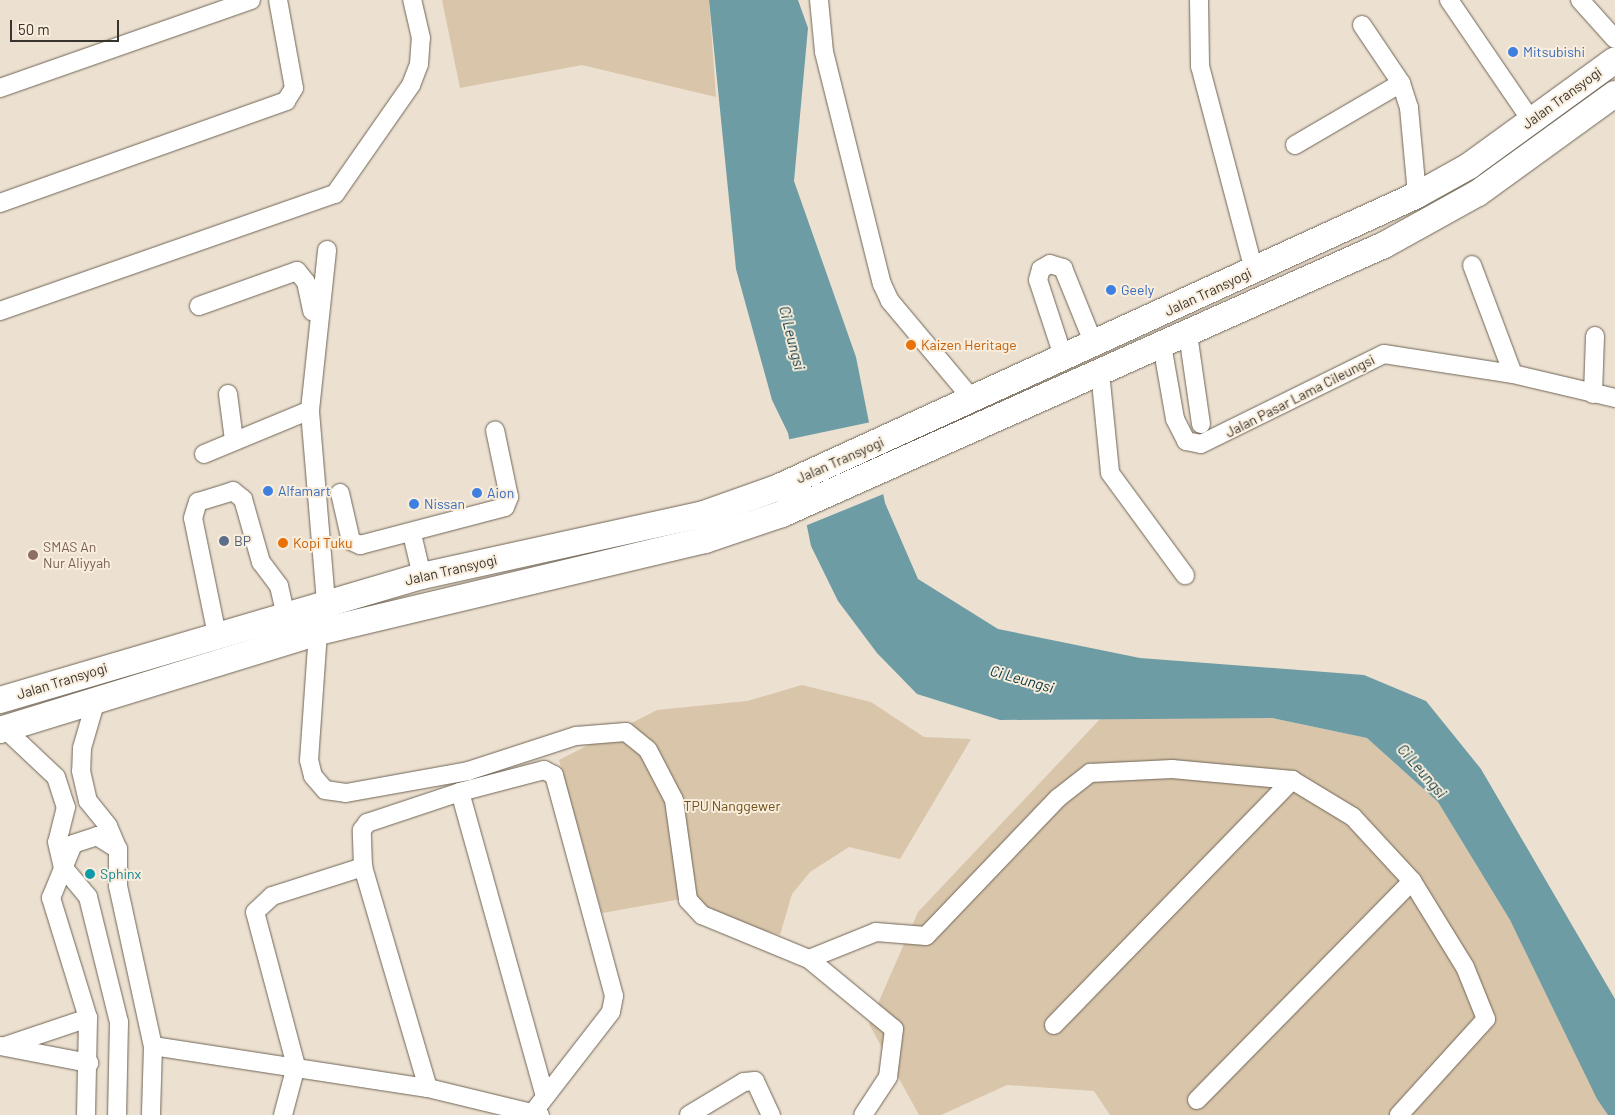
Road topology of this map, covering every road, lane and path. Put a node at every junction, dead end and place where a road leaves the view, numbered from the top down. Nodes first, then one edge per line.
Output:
1 (251, 0) edge
2 (278, 0) edge
3 (412, 0) edge
4 (819, 0) edge
5 (1199, 0) edge
6 (1449, 0) edge
7 (1580, 0) edge
8 (1362, 25) dead end
9 (1615, 39) edge
10 (1615, 60) edge
11 (1400, 83) junction
12 (0, 88) edge
13 (1615, 94) edge
14 (1531, 120) junction
15 (1295, 145) dead end
16 (1417, 195) junction
17 (0, 203) edge
18 (328, 250) dead end
19 (1472, 265) dead end
20 (1254, 270) junction
21 (199, 306) dead end
22 (0, 311) edge
23 (1089, 332) dead end
24 (1188, 334) junction
25 (1595, 336) dead end
26 (1162, 345) junction
27 (1064, 359) junction
28 (1100, 372) junction
29 (1513, 374) junction
30 (228, 394) dead end
31 (1593, 394) junction
32 (1615, 398) edge
33 (973, 400) junction
34 (304, 412) junction
35 (1201, 424) dead end
36 (495, 430) dead end
37 (234, 440) junction
38 (204, 454) dead end
39 (340, 493) dead end
40 (412, 534) junction
41 (1185, 575) dead end
42 (422, 576) junction
43 (326, 602) junction
44 (285, 613) junction
45 (318, 632) junction
46 (217, 635) junction
47 (0, 700) edge
48 (96, 700) junction
49 (2, 730) edge
50 (81, 771) junction
51 (56, 778) junction
52 (1292, 780) junction
53 (460, 792) junction
54 (118, 849) junction
55 (62, 867) junction
56 (363, 867) junction
57 (1412, 881) junction
58 (126, 924) junction
59 (97, 929) junction
60 (809, 959) junction
61 (88, 1018) junction
62 (1054, 1025) dead end
63 (2, 1046) edge
64 (153, 1046) junction
65 (90, 1063) junction
66 (296, 1066) junction
67 (428, 1088) junction
68 (545, 1096) junction
69 (1197, 1100) dead end
70 (535, 1113) edge
71 (86, 1115) edge
72 (117, 1115) edge
73 (151, 1115) edge
74 (284, 1115) edge
75 (689, 1115) edge
76 (771, 1115) edge
77 (863, 1115) edge
78 (1399, 1115) edge

1 - 12 street
2 - 17 street
3 - 22 street
4 - 33 street
5 - 20 street
6 - 14 street
7 - 9 street
8 - 11 street
10 - 14 highway, Jalan Transyogi
11 - 15 street
11 - 16 street
13 - 24 highway, Jalan Transyogi
14 - 16 highway, Jalan Transyogi
16 - 20 highway, Jalan Transyogi
18 - 34 street
19 - 29 street
20 - 27 highway, Jalan Transyogi
21 - 34 street
23 - 27 street
24 - 26 highway, Jalan Transyogi
24 - 35 street
25 - 31 street
26 - 28 highway, Jalan Transyogi
26 - 29 street, Jalan Pasar Lama Cileungsi
27 - 33 highway, Jalan Transyogi
28 - 41 street
28 - 45 highway, Jalan Transyogi
29 - 31 street, Jalan Pasar Lama Cileungsi
30 - 37 street
31 - 32 street, Jalan Pasar Lama Cileungsi
33 - 42 highway, Jalan Transyogi
34 - 37 street
34 - 43 street
36 - 40 street
37 - 38 street
39 - 40 street
40 - 42 street
42 - 43 highway, Jalan Transyogi
43 - 44 highway, Jalan Transyogi
44 - 46 highway, Jalan Transyogi
44 - 46 street
45 - 48 highway, Jalan Transyogi
45 - 60 street
46 - 47 highway, Jalan Transyogi
48 - 49 highway, Jalan Transyogi
48 - 50 street
49 - 51 street
50 - 51 street
50 - 54 street
51 - 55 street
52 - 57 street
52 - 60 street
52 - 62 street
53 - 56 street
53 - 68 street
53 - 68 street
54 - 55 street
54 - 58 street
55 - 59 street
55 - 61 street
56 - 66 street
56 - 67 street
57 - 69 street
57 - 78 street
58 - 59 street
58 - 64 street
59 - 72 street
60 - 77 street
61 - 63 street
61 - 65 street
63 - 65 street
64 - 66 street
64 - 73 street
65 - 71 street
66 - 67 street
66 - 74 street
67 - 70 street
68 - 70 street
75 - 76 street

